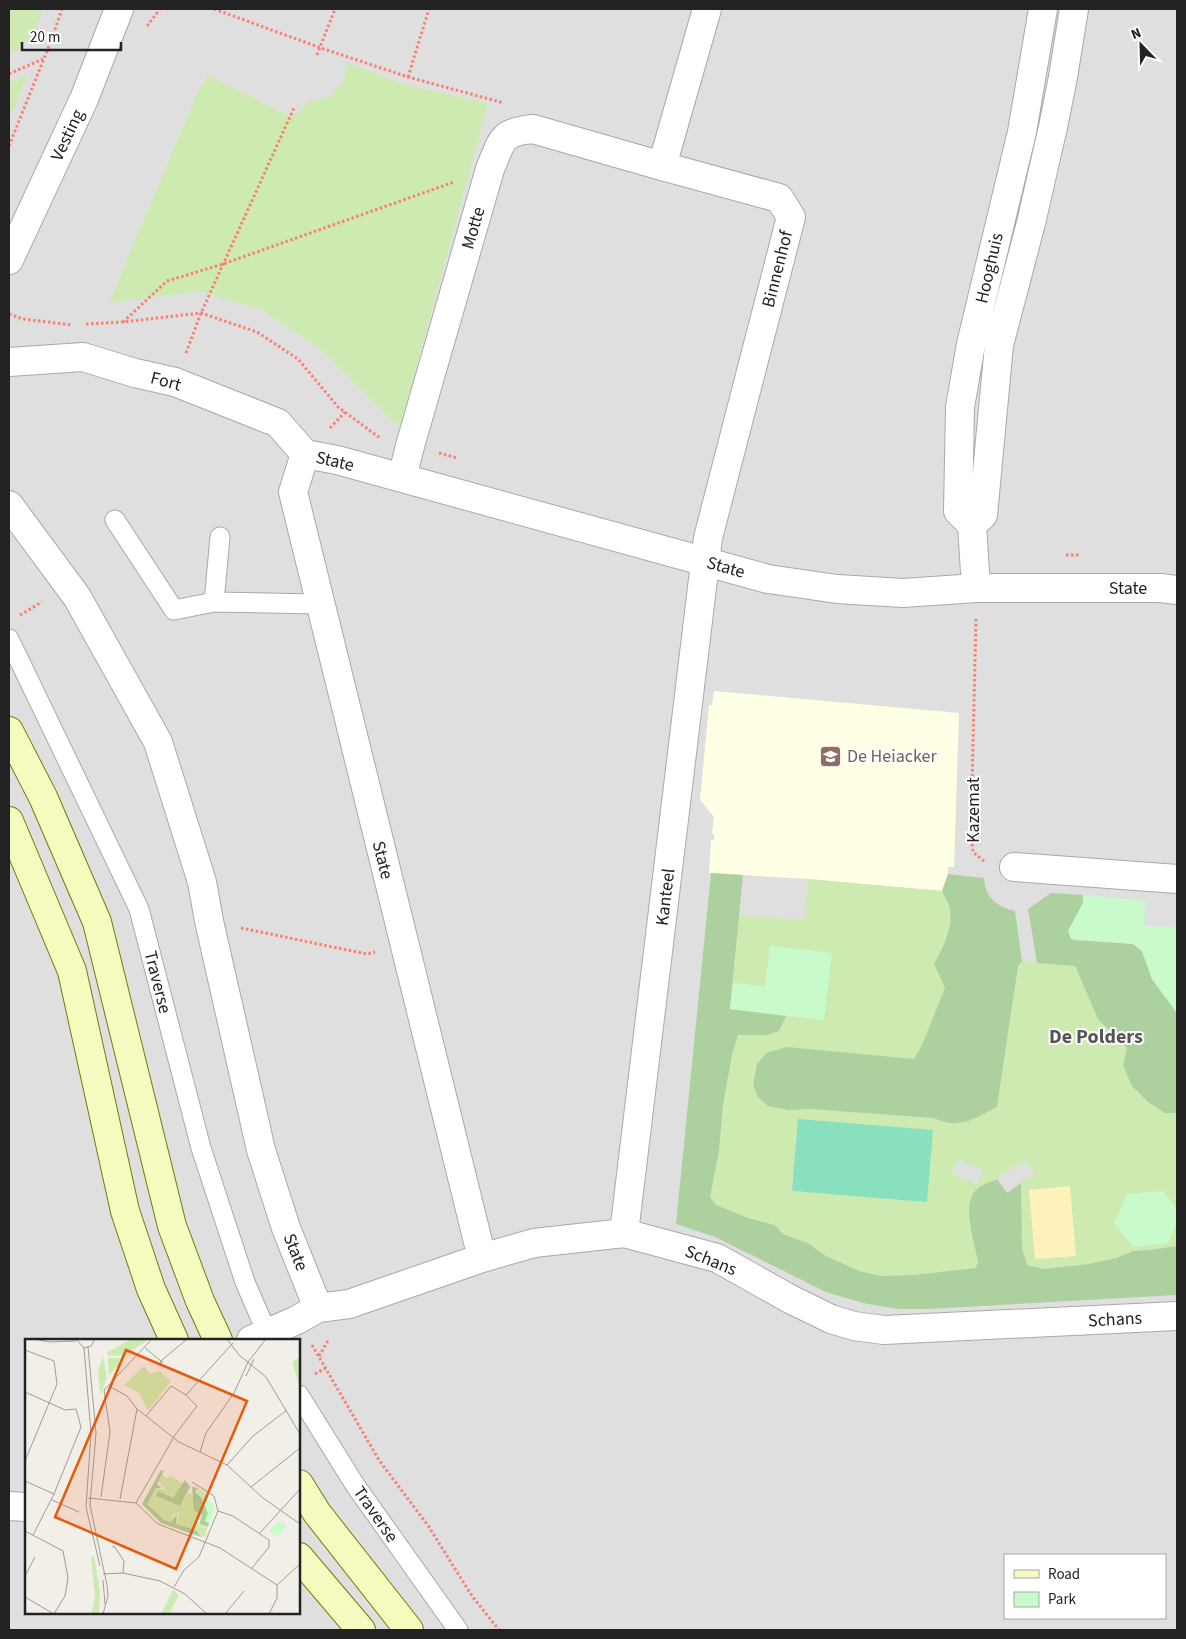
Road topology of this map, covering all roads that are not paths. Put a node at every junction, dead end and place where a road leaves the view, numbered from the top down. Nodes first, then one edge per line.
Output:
1 (119, 9) edge
2 (707, 9) edge
3 (1043, 9) edge
4 (1074, 9) edge
5 (662, 166) junction
6 (9, 260) edge
7 (9, 362) edge
8 (305, 454) junction
9 (402, 478) junction
10 (9, 505) edge
11 (115, 520) dead end
12 (972, 525) junction
13 (220, 537) dead end
14 (706, 561) junction
15 (976, 588) junction
16 (1177, 590) edge
17 (214, 602) junction
18 (320, 604) junction
19 (9, 639) edge
20 (9, 731) edge
21 (9, 821) edge
22 (1014, 867) road end
23 (1177, 879) edge
24 (624, 1233) junction
25 (482, 1258) junction
26 (318, 1308) junction
27 (1177, 1316) edge
28 (262, 1338) edge
29 (174, 1339) edge
30 (218, 1339) edge
31 (300, 1397) edge
32 (300, 1486) edge
33 (9, 1506) edge
34 (25, 1507) edge
35 (300, 1558) edge
36 (361, 1630) edge
37 (409, 1630) edge
38 (458, 1630) edge

1 - 6 street, Vesting
2 - 5 street
3 - 12 street, Hooghuis
4 - 12 street, Hooghuis
5 - 9 street, Motte
5 - 14 street, Binnenhof
7 - 8 street, Fort
8 - 9 street, State
8 - 18 street, State
9 - 14 street, State
10 - 26 street, State
11 - 17 lane
12 - 15 street
13 - 17 lane
14 - 15 street, State
14 - 24 street, Kanteel
15 - 16 street, State
17 - 18 lane
18 - 25 street, State
19 - 28 lane, Traverse
20 - 30 street
21 - 29 street
22 - 23 street
24 - 25 street, Schans
24 - 27 street, Schans
25 - 26 street, Schans
26 - 28 street, Schans
31 - 38 lane, Traverse
32 - 37 street
33 - 34 street
35 - 36 street

